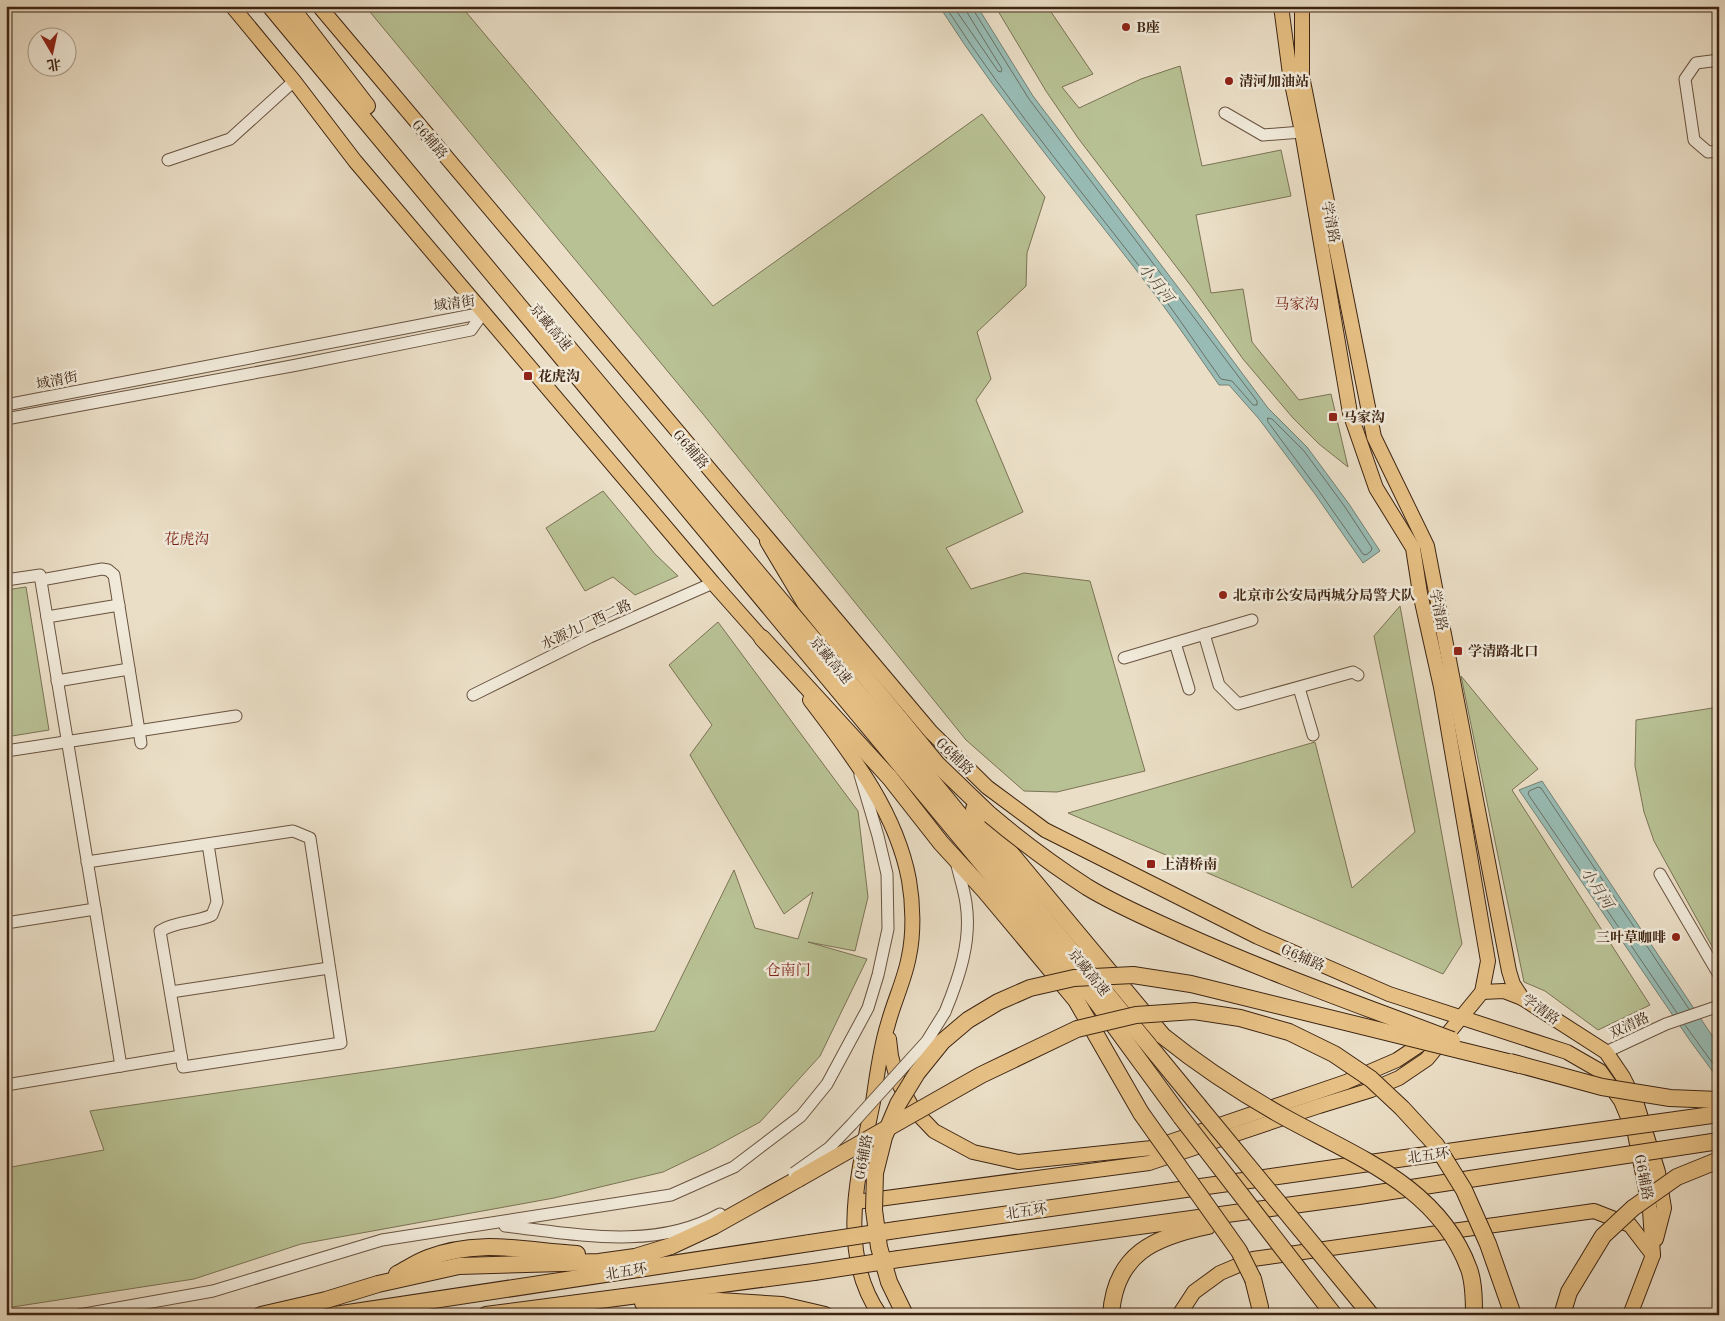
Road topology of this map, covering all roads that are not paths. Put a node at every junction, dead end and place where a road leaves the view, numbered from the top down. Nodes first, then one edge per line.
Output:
1 (232, 6) edge
2 (270, 6) edge
3 (290, 6) edge
4 (319, 6) edge
5 (1281, 6) edge
6 (1302, 6) edge
7 (1719, 60) edge
8 (294, 80) junction
9 (1225, 113) dead end
10 (1302, 132) junction
11 (1719, 151) edge
12 (168, 160) dead end
13 (483, 313) junction
14 (6, 405) edge
15 (6, 418) edge
16 (768, 541) junction
17 (6, 580) edge
18 (41, 580) junction
19 (713, 583) junction
20 (119, 605) junction
21 (47, 617) junction
22 (1252, 620) dead end
23 (1204, 634) junction
24 (762, 638) junction
25 (1175, 643) junction
26 (1124, 658) dead end
27 (129, 670) junction
28 (1358, 674) dead end
29 (57, 681) junction
30 (1299, 688) junction
31 (1189, 689) dead end
32 (474, 695) dead end
33 (236, 716) dead end
34 (139, 731) junction
35 (1313, 735) dead end
36 (67, 742) junction
37 (141, 744) dead end
38 (6, 751) edge
39 (856, 761) junction
40 (937, 764) junction
41 (208, 844) junction
42 (955, 857) junction
43 (87, 862) junction
44 (1660, 874) dead end
45 (95, 908) junction
46 (6, 923) edge
47 (329, 968) junction
48 (1719, 975) edge
49 (171, 992) junction
50 (1482, 992) junction
51 (1522, 998) junction
52 (1719, 1006) edge
53 (1462, 1017) junction
54 (887, 1026) junction
55 (1606, 1052) junction
56 (181, 1056) junction
57 (1520, 1065) junction
58 (121, 1066) junction
59 (6, 1085) edge
60 (1719, 1100) edge
61 (1719, 1114) edge
62 (1719, 1141) edge
63 (1719, 1160) edge
64 (796, 1176) junction
65 (1359, 1196) junction
66 (856, 1202) junction
67 (490, 1224) junction
68 (1653, 1255) junction
69 (561, 1304) junction
70 (79, 1315) edge
71 (261, 1315) edge
72 (335, 1315) edge
73 (486, 1315) edge
74 (825, 1315) edge
75 (880, 1315) edge
76 (905, 1315) edge
77 (1110, 1315) edge
78 (1179, 1315) edge
79 (1259, 1315) edge
80 (1334, 1315) edge
81 (1371, 1315) edge
82 (1474, 1315) edge
83 (1513, 1315) edge
84 (1562, 1315) edge
85 (1630, 1315) edge

1 - 8 main road, G6辅路
2 - 80 highway, 京藏高速, bridge
3 - 81 highway, 京藏高速, bridge
4 - 16 main road, G6辅路
5 - 10 main road, 学清路
6 - 51 main road, 学清路
7 - 11 street
8 - 12 street
8 - 13 main road, G6辅路
9 - 10 street
10 - 50 main road, 学清路
13 - 14 street, 域清街
13 - 15 street, 域清街
13 - 19 main road, G6辅路
16 - 40 highway
16 - 53 main road, G6辅路
17 - 18 street
18 - 20 street
18 - 21 street
19 - 24 main road, G6辅路
19 - 32 street, 水源九厂西二路
20 - 21 street
20 - 27 street
21 - 29 street
22 - 23 street
23 - 25 street
23 - 30 street
24 - 39 main road, G6辅路
24 - 42 highway
25 - 26 street
25 - 31 street
27 - 29 street
27 - 34 street
28 - 30 street
29 - 36 street
30 - 35 street
33 - 34 street
34 - 36 street
34 - 37 street
36 - 38 street
36 - 43 street
39 - 54 main road, G6辅路
39 - 67 street
40 - 57 highway, bridge
40 - 82 highway, bridge
41 - 43 street
41 - 47 street
41 - 49 street
42 - 64 street, bridge
42 - 79 highway, bridge
43 - 45 street
44 - 48 street
45 - 46 street
45 - 58 street
47 - 49 street
47 - 56 street
49 - 56 street
50 - 51 main road
50 - 53 main road, 学清路
51 - 55 main road, 学清路
52 - 55 street, 双清路
53 - 54 main road
53 - 66 main road, 学清路
53 - 68 main road, G6辅路
54 - 66 main road, G6辅路
55 - 68 main road, 学清路
56 - 58 street
57 - 60 highway, bridge
57 - 76 highway, bridge
58 - 59 street
61 - 72 highway, 北五环, bridge
62 - 65 highway, 北五环, bridge
63 - 84 highway, bridge
64 - 67 street
64 - 71 highway
64 - 83 highway, bridge
65 - 69 highway, 北五环, bridge
65 - 77 highway
66 - 75 main road, G6辅路
67 - 70 street
68 - 78 main road
68 - 85 main road, G6辅路
69 - 73 highway, 北五环
69 - 74 highway

